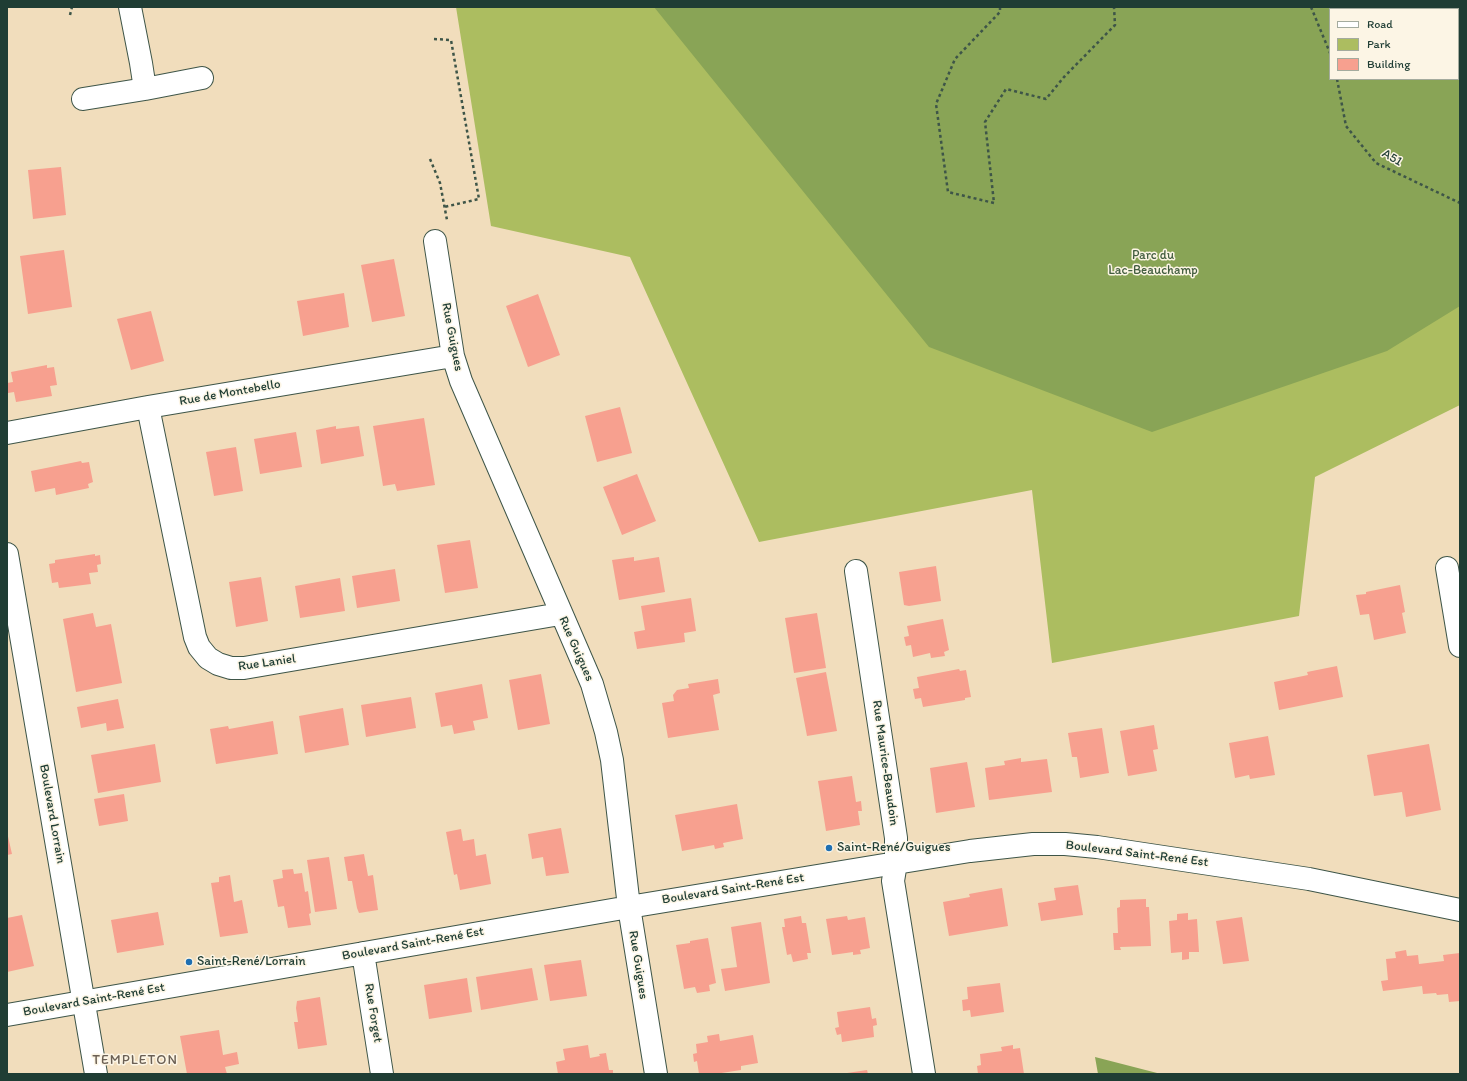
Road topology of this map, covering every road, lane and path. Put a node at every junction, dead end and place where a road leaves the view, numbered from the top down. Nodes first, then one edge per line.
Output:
1 (72, 7) edge
2 (130, 7) edge
3 (1000, 7) edge
4 (1114, 7) edge
5 (1310, 7) edge
6 (70, 15) dead end
7 (434, 39) dead end
8 (1329, 51) edge
9 (202, 78) dead end
10 (1337, 80) edge
11 (145, 89) junction
12 (83, 99) dead end
13 (1460, 203) edge
14 (444, 207) dead end
15 (435, 241) dead end
16 (452, 356) junction
17 (148, 407) junction
18 (7, 433) edge
19 (7, 554) edge
20 (1447, 568) dead end
21 (856, 571) dead end
22 (560, 614) junction
23 (1460, 646) edge
24 (896, 863) junction
25 (629, 906) junction
26 (1460, 910) edge
27 (363, 953) junction
28 (84, 1003) junction
29 (7, 1015) edge
30 (96, 1074) edge
31 (382, 1074) edge
32 (656, 1074) edge
33 (924, 1074) edge

1 - 6 path
2 - 11 street
3 - 4 path
5 - 8 path
7 - 14 path
9 - 11 street
10 - 13 path, A51
11 - 12 street
15 - 16 street, Rue Guigues
16 - 17 street, Rue de Montebello
16 - 22 street, Rue Guigues
17 - 18 street, Rue de Montebello
17 - 22 street, Rue Laniel
19 - 28 street, Boulevard Lorrain
20 - 23 street
21 - 24 street, Rue Maurice-Beaudoin
22 - 25 street, Rue Guigues
24 - 25 street, Boulevard Saint-René Est
24 - 26 street, Boulevard Saint-René Est
24 - 33 street, Rue Maurice-Beaudoin
25 - 27 street, Boulevard Saint-René Est
25 - 32 street, Rue Guigues
27 - 28 street, Boulevard Saint-René Est
27 - 31 street, Rue Forget
28 - 29 street, Boulevard Saint-René Est
28 - 30 street, Boulevard Lorrain

